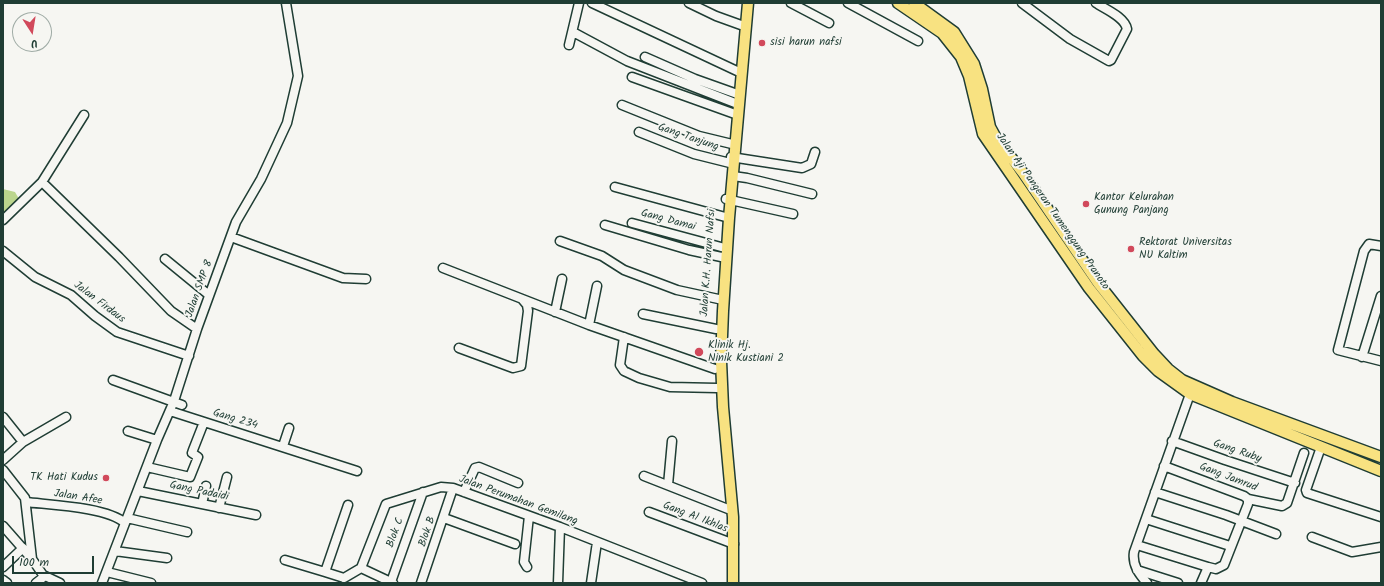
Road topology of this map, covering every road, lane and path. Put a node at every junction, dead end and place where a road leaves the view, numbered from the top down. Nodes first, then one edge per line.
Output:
1 (286, 3) edge
2 (579, 3) edge
3 (592, 3) edge
4 (689, 3) edge
5 (744, 3) edge
6 (791, 3) edge
7 (848, 3) edge
8 (898, 3) edge
9 (914, 3) edge
10 (1022, 3) edge
11 (1096, 3) edge
12 (829, 23) dead end
13 (741, 24) junction
14 (573, 32) junction
15 (918, 41) dead end
16 (569, 45) dead end
17 (645, 57) dead end
18 (737, 70) junction
19 (632, 77) dead end
20 (737, 98) junction
21 (622, 105) dead end
22 (735, 114) junction
23 (84, 115) dead end
24 (639, 132) dead end
25 (732, 144) junction
26 (814, 152) dead end
27 (732, 159) junction
28 (733, 176) junction
29 (42, 182) junction
30 (615, 187) dead end
31 (812, 194) dead end
32 (728, 200) junction
33 (793, 214) dead end
34 (727, 218) junction
35 (3, 220) edge
36 (632, 223) dead end
37 (606, 225) dead end
38 (231, 237) junction
39 (560, 241) dead end
40 (1381, 246) edge
41 (3, 251) edge
42 (723, 254) junction
43 (166, 259) dead end
44 (444, 268) dead end
45 (562, 278) dead end
46 (366, 280) dead end
47 (597, 286) dead end
48 (1094, 286) junction
49 (209, 295) junction
50 (1381, 296) edge
51 (521, 298) junction
52 (720, 299) junction
53 (555, 312) junction
54 (643, 314) dead end
55 (589, 325) junction
56 (197, 329) junction
57 (716, 329) junction
58 (624, 337) junction
59 (459, 348) dead end
60 (189, 356) junction
61 (1362, 357) junction
62 (1381, 361) edge
63 (715, 369) junction
64 (112, 380) dead end
65 (717, 388) junction
66 (1190, 394) junction
67 (720, 400) junction
68 (174, 401) junction
69 (182, 405) dead end
70 (170, 411) junction
71 (3, 417) edge
72 (66, 417) dead end
73 (204, 422) junction
74 (289, 428) dead end
75 (128, 431) dead end
76 (157, 440) junction
77 (672, 441) dead end
78 (1172, 441) junction
79 (24, 442) junction
80 (282, 446) junction
81 (1321, 447) junction
82 (1304, 453) dead end
83 (1381, 457) edge
84 (3, 460) edge
85 (1164, 466) junction
86 (147, 467) junction
87 (3, 470) edge
88 (357, 471) dead end
89 (1381, 471) edge
90 (644, 476) dead end
91 (227, 477) dead end
92 (518, 483) dead end
93 (1295, 483) junction
94 (668, 485) junction
95 (206, 486) dead end
96 (453, 488) junction
97 (138, 491) junction
98 (423, 492) junction
99 (464, 492) junction
100 (1155, 492) junction
101 (1248, 499) junction
102 (26, 502) junction
103 (202, 504) junction
104 (348, 505) dead end
105 (219, 508) junction
106 (728, 509) junction
107 (649, 512) dead end
108 (256, 515) dead end
109 (525, 515) junction
110 (1381, 516) edge
111 (444, 518) junction
112 (1146, 519) junction
113 (126, 520) junction
114 (1242, 521) junction
115 (732, 524) junction
116 (3, 526) edge
117 (560, 527) junction
118 (187, 532) dead end
119 (1276, 534) dead end
120 (1312, 537) dead end
121 (597, 542) junction
122 (515, 544) dead end
123 (734, 544) junction
124 (1137, 544) junction
125 (1230, 546) junction
126 (1381, 547) edge
127 (23, 548) junction
128 (115, 551) junction
129 (167, 558) dead end
130 (32, 559) junction
131 (285, 560) dead end
132 (3, 567) edge
133 (527, 567) dead end
134 (1208, 567) junction
135 (361, 568) junction
136 (1138, 570) junction
137 (107, 572) junction
138 (325, 572) junction
139 (45, 576) junction
140 (3, 580) edge
141 (343, 581) edge
142 (392, 582) edge
143 (6, 583) edge
144 (36, 583) edge
145 (60, 583) edge
146 (102, 583) edge
147 (151, 583) edge
148 (422, 583) edge
149 (558, 583) edge
150 (591, 583) edge
151 (702, 583) edge
152 (733, 583) edge
153 (1148, 583) edge
154 (1178, 583) edge
155 (1201, 583) edge

1 - 38 street, Jalan SMP 8
2 - 14 street
3 - 18 street
4 - 13 street
5 - 13 main road, Jalan K.H. Harun Nafsi
5 - 20 main road, Jalan K.H. Harun Nafsi
6 - 12 street
7 - 15 street
8 - 48 main road, Jalan Aji Pangeran Tumenggung Pranoto
9 - 48 main road, Jalan Aji Pangeran Tumenggung Pranoto
10 - 11 street
13 - 18 main road, Jalan K.H. Harun Nafsi
14 - 16 street
14 - 20 street
17 - 20 street
18 - 20 main road, Jalan K.H. Harun Nafsi
19 - 22 street
20 - 22 main road, Jalan K.H. Harun Nafsi
20 - 27 main road, Jalan K.H. Harun Nafsi
21 - 25 street
22 - 25 main road, Jalan K.H. Harun Nafsi
23 - 29 street
24 - 27 street, Gang Tanjung
25 - 27 main road, Jalan K.H. Harun Nafsi
26 - 27 street, Gang Tanjung
27 - 28 main road, Jalan K.H. Harun Nafsi
27 - 32 main road, Jalan K.H. Harun Nafsi
28 - 31 street
28 - 32 main road, Jalan K.H. Harun Nafsi
29 - 35 street
29 - 56 street
30 - 34 street
32 - 33 street
32 - 34 main road, Jalan K.H. Harun Nafsi
34 - 42 main road, Jalan K.H. Harun Nafsi
36 - 42 street, Gang Damai
37 - 42 street
38 - 46 street
38 - 49 street, Jalan SMP 8
39 - 52 street
40 - 61 street
41 - 60 street, Jalan Firdaus
42 - 52 main road, Jalan K.H. Harun Nafsi
43 - 49 street
44 - 51 street
45 - 53 street
47 - 55 street
48 - 66 main road, Jalan Aji Pangeran Tumenggung Pranoto
48 - 83 main road, Jalan Aji Pangeran Tumenggung Pranoto
49 - 56 street, Jalan SMP 8
50 - 61 street
51 - 53 street
51 - 59 street
52 - 57 main road, Jalan K.H. Harun Nafsi
52 - 67 main road, Jalan K.H. Harun Nafsi
53 - 55 street
54 - 57 street
55 - 58 street
56 - 60 street, Jalan SMP 8
57 - 63 main road, Jalan K.H. Harun Nafsi
58 - 63 street
58 - 65 street
60 - 68 street, Jalan SMP 8
61 - 62 street
63 - 65 main road, Jalan K.H. Harun Nafsi
64 - 68 street
65 - 67 main road, Jalan K.H. Harun Nafsi
66 - 78 street
66 - 81 main road, Jalan Aji Pangeran Tumenggung Pranoto
67 - 106 main road, Jalan K.H. Harun Nafsi
67 - 115 main road, Jalan K.H. Harun Nafsi
68 - 69 street
68 - 70 street, Jalan SMP 8
70 - 73 street, Gang 234
70 - 76 street, Jalan SMP 8
71 - 79 street
72 - 79 street
73 - 80 street, Gang 234
73 - 86 street
74 - 80 street
75 - 76 street
76 - 86 street, Jalan SMP 8
77 - 94 street
78 - 85 street
78 - 93 street, Gang Ruby
79 - 84 street
80 - 88 street, Gang 234
81 - 89 main road, Jalan Aji Pangeran Tumenggung Pranoto
81 - 110 street
82 - 93 street
85 - 100 street
85 - 101 street, Gang Jamrud
86 - 97 street, Jalan SMP 8
87 - 102 street
90 - 94 street
91 - 105 street
92 - 99 street
93 - 101 street, Gang Jamrud
94 - 106 street
95 - 103 street
96 - 98 street, Jalan Perumahan Gemilang
96 - 99 street, Jalan Perumahan Gemilang
96 - 111 street, Blok B
97 - 103 street, Gang Padaidi
97 - 113 street, Jalan SMP 8
98 - 135 street, Jalan Perumahan Gemilang
98 - 142 street, Blok C
99 - 109 street, Jalan Perumahan Gemilang
100 - 112 street
100 - 114 street
101 - 114 street
102 - 113 street, Jalan Afee
102 - 130 street
103 - 105 street, Gang Padaidi
104 - 138 street
105 - 108 street, Gang Padaidi
106 - 115 main road, Jalan K.H. Harun Nafsi
107 - 123 street, Gang Al Ikhlas
109 - 117 street, Jalan Perumahan Gemilang
109 - 133 street
111 - 122 street
111 - 148 street, Blok B
112 - 124 street
112 - 125 street
113 - 118 street, Jalan Afee
113 - 128 street, Jalan SMP 8
114 - 119 street
114 - 125 street
115 - 123 main road, Jalan K.H. Harun Nafsi
116 - 127 street
117 - 121 street, Jalan Perumahan Gemilang
117 - 149 street
120 - 126 street
121 - 150 street
121 - 151 street, Jalan Perumahan Gemilang
123 - 152 main road, Jalan K.H. Harun Nafsi
124 - 134 street
124 - 136 street
125 - 134 street
127 - 130 street
127 - 132 street
128 - 129 street
128 - 137 street, Jalan SMP 8
130 - 139 street
131 - 138 street
134 - 155 street
135 - 141 street
135 - 142 street
136 - 153 street
136 - 154 street
137 - 146 street, Jalan SMP 8
137 - 147 street
138 - 141 street
139 - 144 street
139 - 145 street
140 - 143 street

